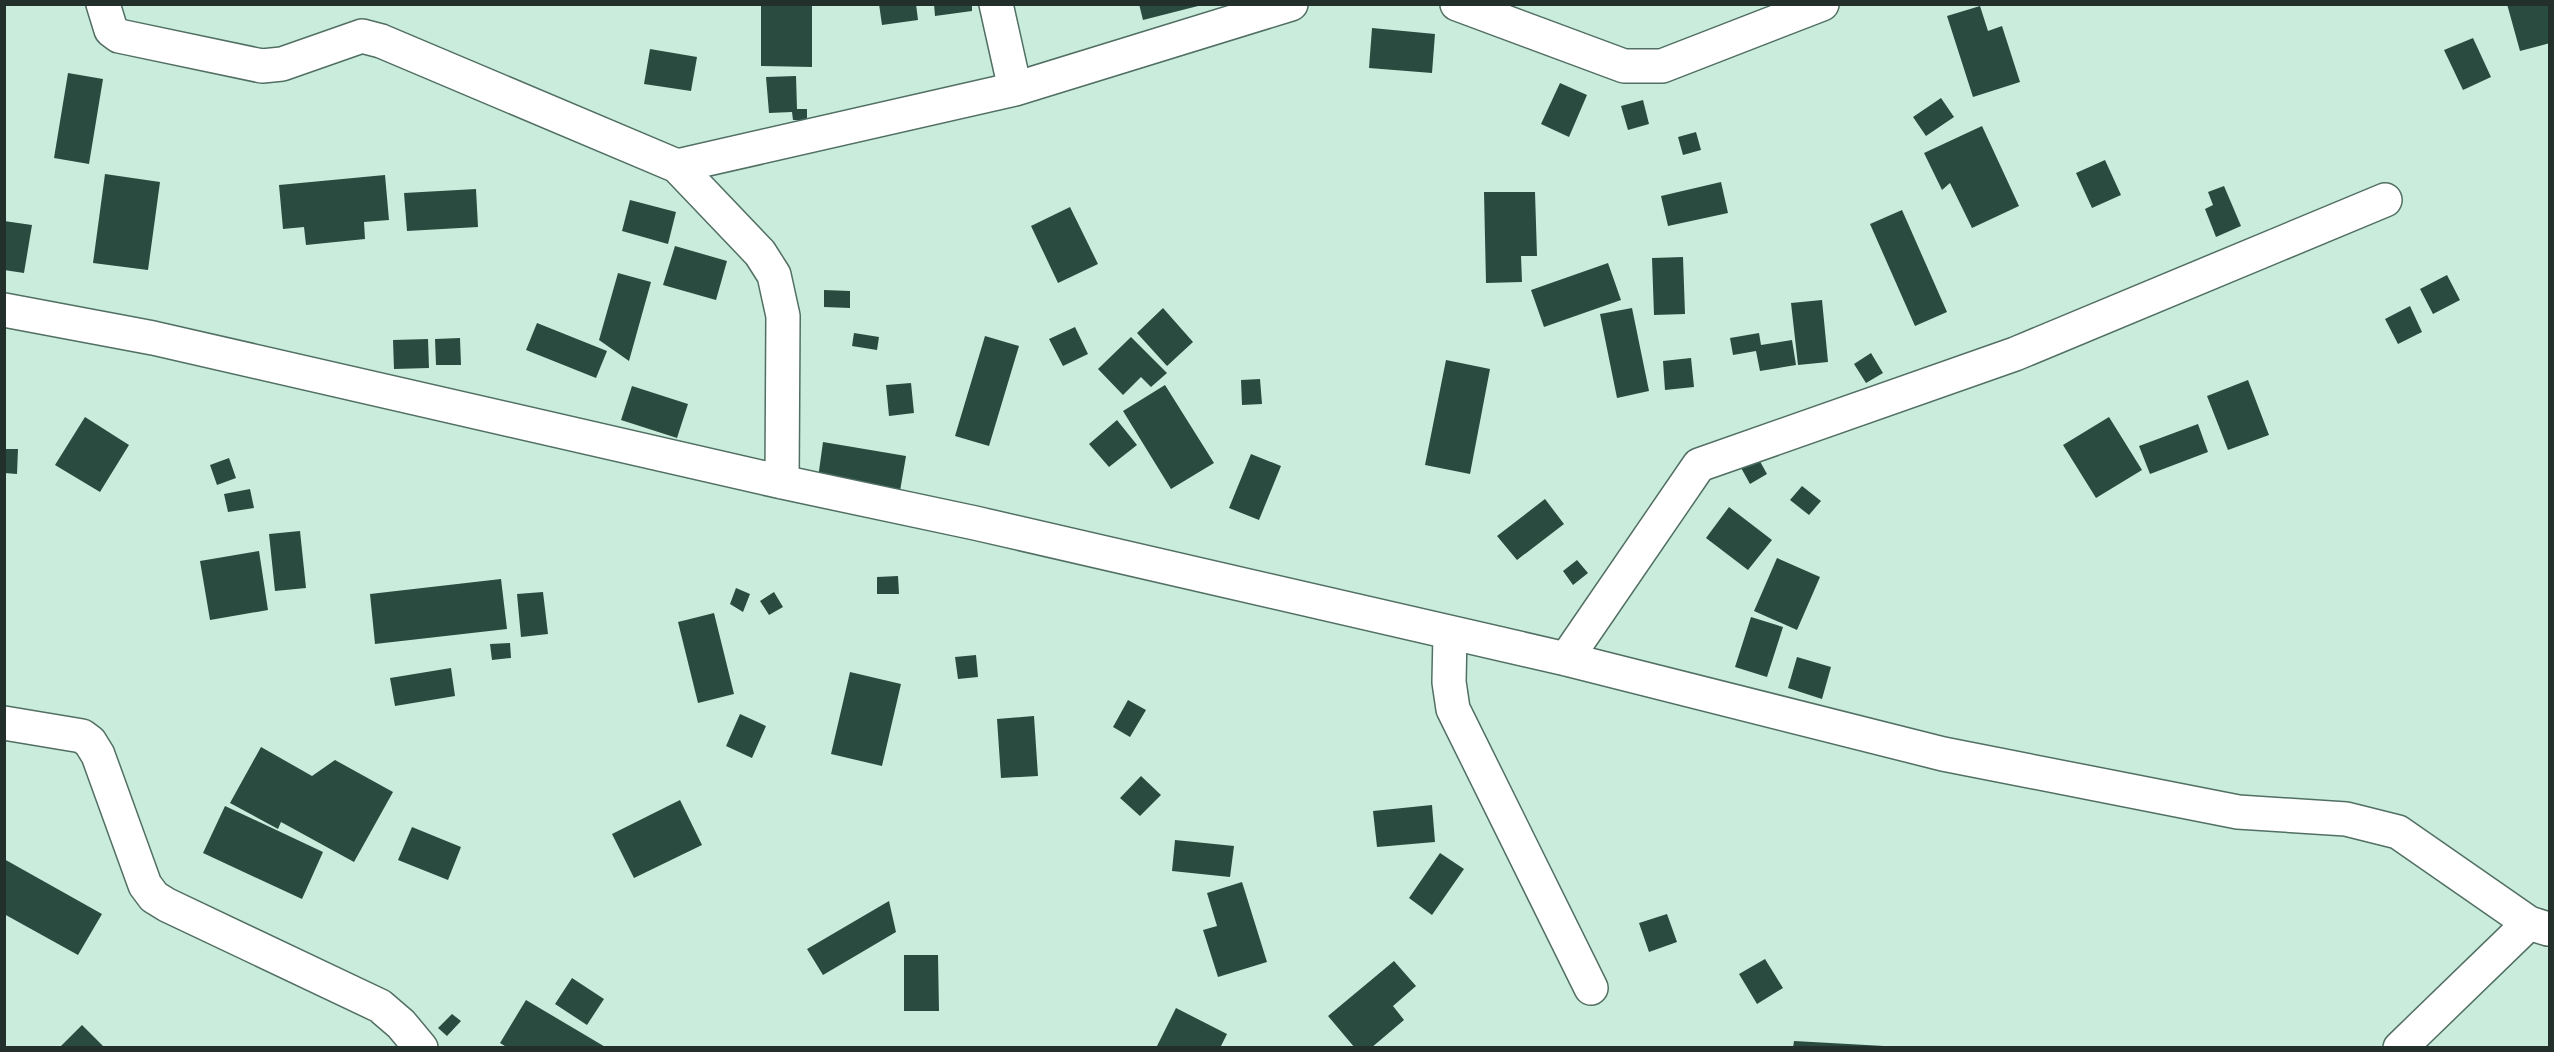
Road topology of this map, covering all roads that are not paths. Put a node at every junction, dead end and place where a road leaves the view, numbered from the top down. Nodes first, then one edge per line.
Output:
1 (103, 4) edge
2 (996, 4) edge
3 (1291, 4) edge
4 (1458, 4) edge
5 (1822, 4) edge
6 (1015, 89) junction
7 (677, 166) junction
8 (2385, 200) dead end
9 (4, 310) edge
10 (782, 482) junction
11 (1450, 634) junction
12 (1566, 659) junction
13 (4, 723) edge
14 (2539, 926) edge
15 (1591, 988) dead end
16 (421, 1047) edge
17 (2400, 1047) edge

1 - 7 street
2 - 6 street
3 - 6 street
4 - 5 street
6 - 7 street
7 - 10 street
8 - 12 street
9 - 10 street
10 - 11 street
11 - 12 street
11 - 15 street
12 - 14 street
13 - 16 street
14 - 17 street

